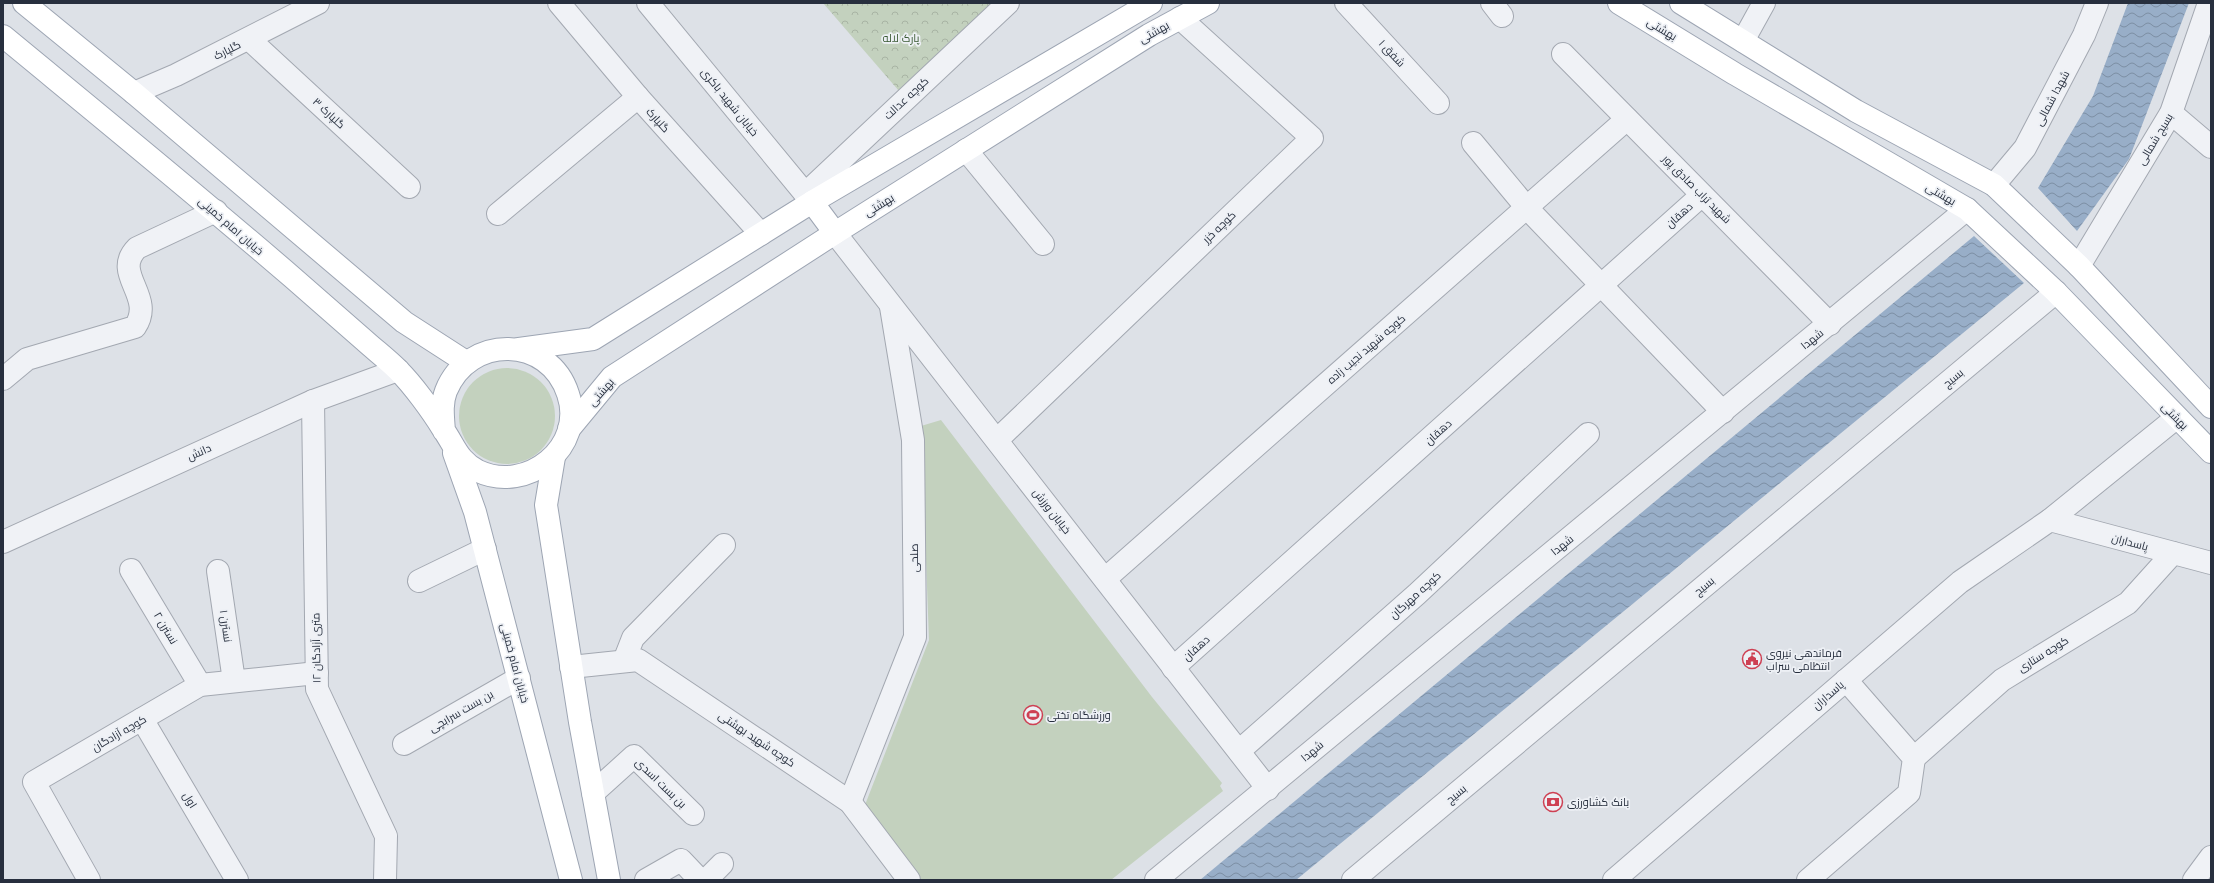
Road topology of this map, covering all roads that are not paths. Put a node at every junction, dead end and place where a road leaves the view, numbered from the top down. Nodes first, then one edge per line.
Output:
1 (24, 3) edge
2 (318, 3) edge
3 (559, 3) edge
4 (648, 3) edge
5 (1008, 3) edge
6 (1151, 3) edge
7 (1208, 3) edge
8 (1346, 3) edge
9 (1619, 3) edge
10 (1681, 3) edge
11 (1764, 3) edge
12 (2097, 3) edge
13 (2209, 3) edge
14 (1180, 18) junction
15 (3, 36) edge
16 (249, 39) junction
17 (1743, 41) junction
18 (1563, 54) dead end
19 (134, 93) junction
20 (638, 97) junction
21 (1438, 103) dead end
22 (2171, 113) junction
23 (1627, 119) junction
24 (1473, 143) dead end
25 (2211, 147) edge
26 (966, 150) junction
27 (1994, 185) junction
28 (409, 187) dead end
29 (1702, 195) junction
30 (808, 198) junction
31 (1527, 208) junction
32 (1967, 210) junction
33 (216, 212) junction
34 (498, 214) dead end
35 (835, 232) junction
36 (760, 234) junction
37 (1043, 244) dead end
38 (2079, 266) junction
39 (1601, 285) junction
40 (2056, 292) junction
41 (890, 304) junction
42 (1830, 324) junction
43 (519, 349) junction
44 (466, 362) junction
45 (398, 370) junction
46 (3, 379) edge
47 (313, 401) junction
48 (2211, 407) edge
49 (1723, 412) junction
50 (2176, 418) junction
51 (569, 429) junction
52 (1588, 434) dead end
53 (448, 439) junction
54 (996, 440) junction
55 (2211, 452) edge
56 (554, 457) junction
57 (2050, 520) junction
58 (3, 542) edge
59 (724, 545) dead end
60 (485, 549) junction
61 (2173, 553) junction
62 (2211, 563) edge
63 (131, 570) dead end
64 (218, 571) dead end
65 (1105, 579) junction
66 (419, 582) dead end
67 (624, 661) junction
68 (571, 667) junction
69 (1173, 668) junction
70 (317, 673) junction
71 (518, 678) junction
72 (1846, 680) junction
73 (234, 681) junction
74 (200, 685) junction
75 (142, 719) junction
76 (404, 744) dead end
77 (1239, 751) junction
78 (1914, 758) junction
79 (1268, 789) junction
80 (593, 793) junction
81 (850, 802) junction
82 (693, 814) dead end
83 (2211, 857) edge
84 (722, 864) dead end
85 (1357, 879) edge
86 (89, 880) edge
87 (237, 880) edge
88 (386, 880) edge
89 (571, 880) edge
90 (609, 880) edge
91 (646, 880) edge
92 (700, 880) edge
93 (706, 880) edge
94 (909, 880) edge
95 (1156, 880) edge
96 (1614, 880) edge
97 (1808, 880) edge
98 (2194, 880) edge

1 - 19 main road
2 - 16 street, گلپارک
3 - 20 street, گلپارک
4 - 30 street, خیابان شهید باکری
5 - 30 street, کوچه عدالت
6 - 30 main road
7 - 14 main road, بهشتی
8 - 21 street, شفق ۱
9 - 32 main road, بهشتی
10 - 17 main road
11 - 17 street
12 - 27 street, شهدا شمالی
13 - 22 street, بسیج شمالی
14 - 26 main road, بهشتی
14 - 54 street, کوچه خزر
15 - 33 main road, خیابان امام خمینی
16 - 19 street, گلپارک
16 - 28 street, گلپارک ۳
17 - 27 main road
18 - 23 street, شهید تراب صادق پور
19 - 44 main road
20 - 34 street
20 - 36 street, گلپارک
22 - 25 street
22 - 38 street, بسیج شمالی
23 - 29 street, شهید تراب صادق پور
23 - 31 street, کوچه شهید نجیب زاده
24 - 31 street
26 - 35 main road, بهشتی
26 - 37 street
27 - 32 main road
27 - 38 main road
29 - 39 street, دهقان
29 - 42 street, شهید تراب صادق پور
30 - 35 main road
30 - 36 main road
31 - 39 street
31 - 65 street, کوچه شهید نجیب زاده
32 - 40 main road, بهشتی
32 - 42 street, شهدا
33 - 45 main road, خیابان امام خمینی
33 - 46 street
35 - 41 street, خیابان ورزش
35 - 51 main road, بهشتی
36 - 43 main road
38 - 40 main road
38 - 48 main road
39 - 49 street
39 - 69 street, دهقان
40 - 50 main road, بهشتی
40 - 85 street, بسیج
41 - 54 street, خیابان ورزش
41 - 81 street, صلحی
42 - 49 street, شهدا
43 - 44 main road
43 - 51 main road
44 - 53 main road
45 - 47 street, دانش
45 - 53 main road, خیابان امام خمینی
47 - 58 street, دانش
47 - 70 street, ۱۲ متری آزادگان
49 - 79 street, شهدا
50 - 55 main road, بهشتی
50 - 57 street, پاسداران
51 - 56 main road
52 - 77 street, کوچه مهرگان
53 - 56 main road
53 - 60 main road, خیابان امام خمینی
54 - 65 street, خیابان ورزش
56 - 68 main road
57 - 61 street, پاسداران
57 - 72 street, پاسداران
59 - 67 street
60 - 66 street
60 - 71 main road, خیابان امام خمینی
61 - 62 street, پاسداران
61 - 78 street, کوچه ستاری
63 - 74 street, نسترن ۲
64 - 73 street, نسترن ۱
65 - 69 street, خیابان ورزش
67 - 68 street, کوچه شهید بهشتی
67 - 81 street, کوچه شهید بهشتی
68 - 80 main road
69 - 77 street, خیابان ورزش
70 - 73 street, کوچه آزادگان
70 - 88 street, ۱۲ متری آزادگان
71 - 76 street, بن بست سرابچی
71 - 89 main road, خیابان امام خمینی
72 - 78 street
72 - 96 street, پاسداران
73 - 74 street, کوچه آزادگان
74 - 75 street, کوچه آزادگان
75 - 86 street, کوچه آزادگان
75 - 87 street, اول
77 - 79 street, خیابان ورزش
78 - 97 street
79 - 95 street, شهدا
80 - 82 street, بن بست اسدی
80 - 90 main road
81 - 94 street, کوچه شهید بهشتی
83 - 98 street
84 - 93 street
91 - 92 street

